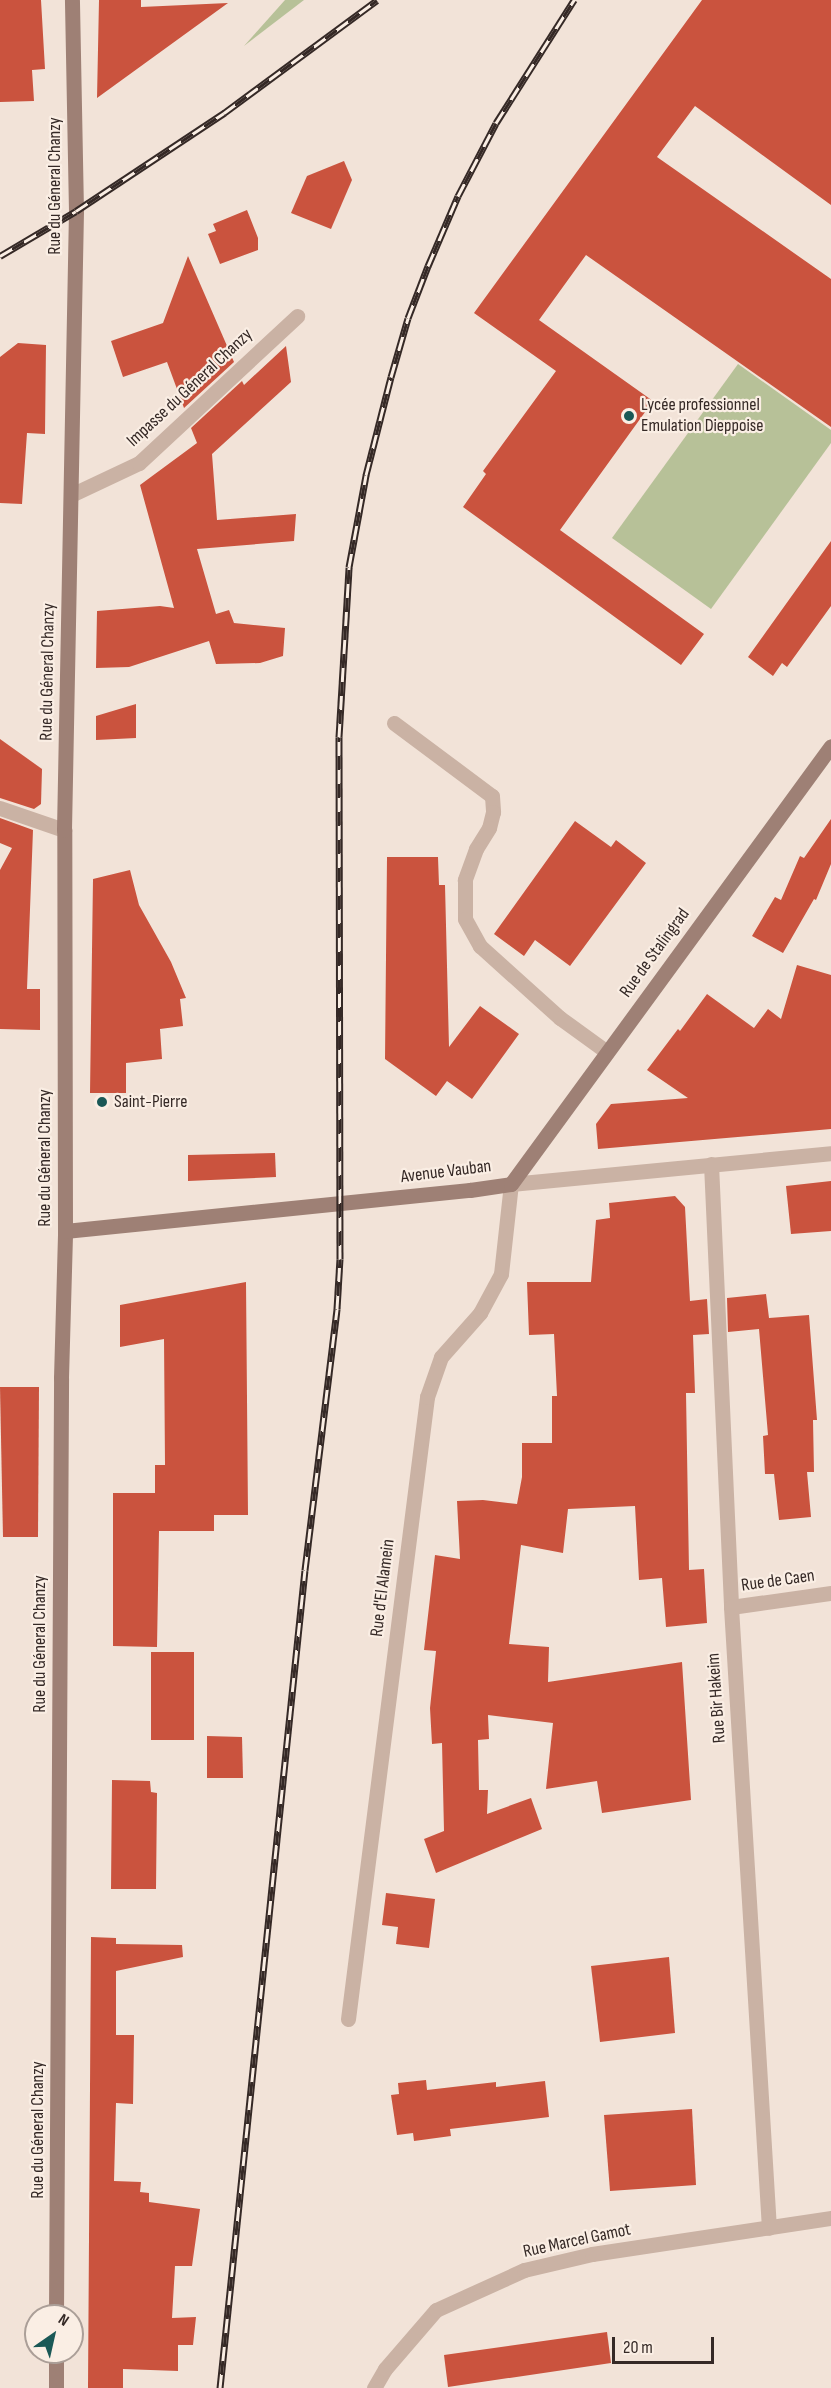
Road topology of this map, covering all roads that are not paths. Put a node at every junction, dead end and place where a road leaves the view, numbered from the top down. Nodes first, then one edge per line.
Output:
1 (72, 0) edge
2 (297, 316) dead end
3 (71, 495) junction
4 (394, 723) dead end
5 (831, 746) edge
6 (0, 808) edge
7 (64, 830) junction
8 (607, 1052) junction
9 (831, 1153) edge
10 (711, 1164) junction
11 (510, 1184) junction
12 (65, 1231) junction
13 (831, 1593) edge
14 (731, 1607) junction
15 (348, 2019) dead end
16 (831, 2218) edge
17 (769, 2228) junction
18 (56, 2304) edge
19 (56, 2364) edge
20 (56, 2388) edge
21 (374, 2388) edge

1 - 3 main road, Rue du Géneral Chanzy
2 - 3 street, Impasse du Géneral Chanzy
3 - 7 main road, Rue du Géneral Chanzy
4 - 8 street
5 - 8 main road, Rue de Stalingrad
6 - 7 street
7 - 12 main road, Rue du Géneral Chanzy
8 - 11 main road, Rue de Stalingrad
9 - 10 street, Avenue Vauban
10 - 11 street, Avenue Vauban
10 - 14 street, Rue Bir Hakeim
11 - 12 main road, Avenue Vauban
11 - 15 street, Rue d'El Alamein
12 - 18 main road, Rue du Géneral Chanzy
13 - 14 street, Rue de Caen
14 - 17 street, Rue Bir Hakeim
16 - 17 street, Rue Marcel Gamot
17 - 21 street, Rue Marcel Gamot
19 - 20 main road

